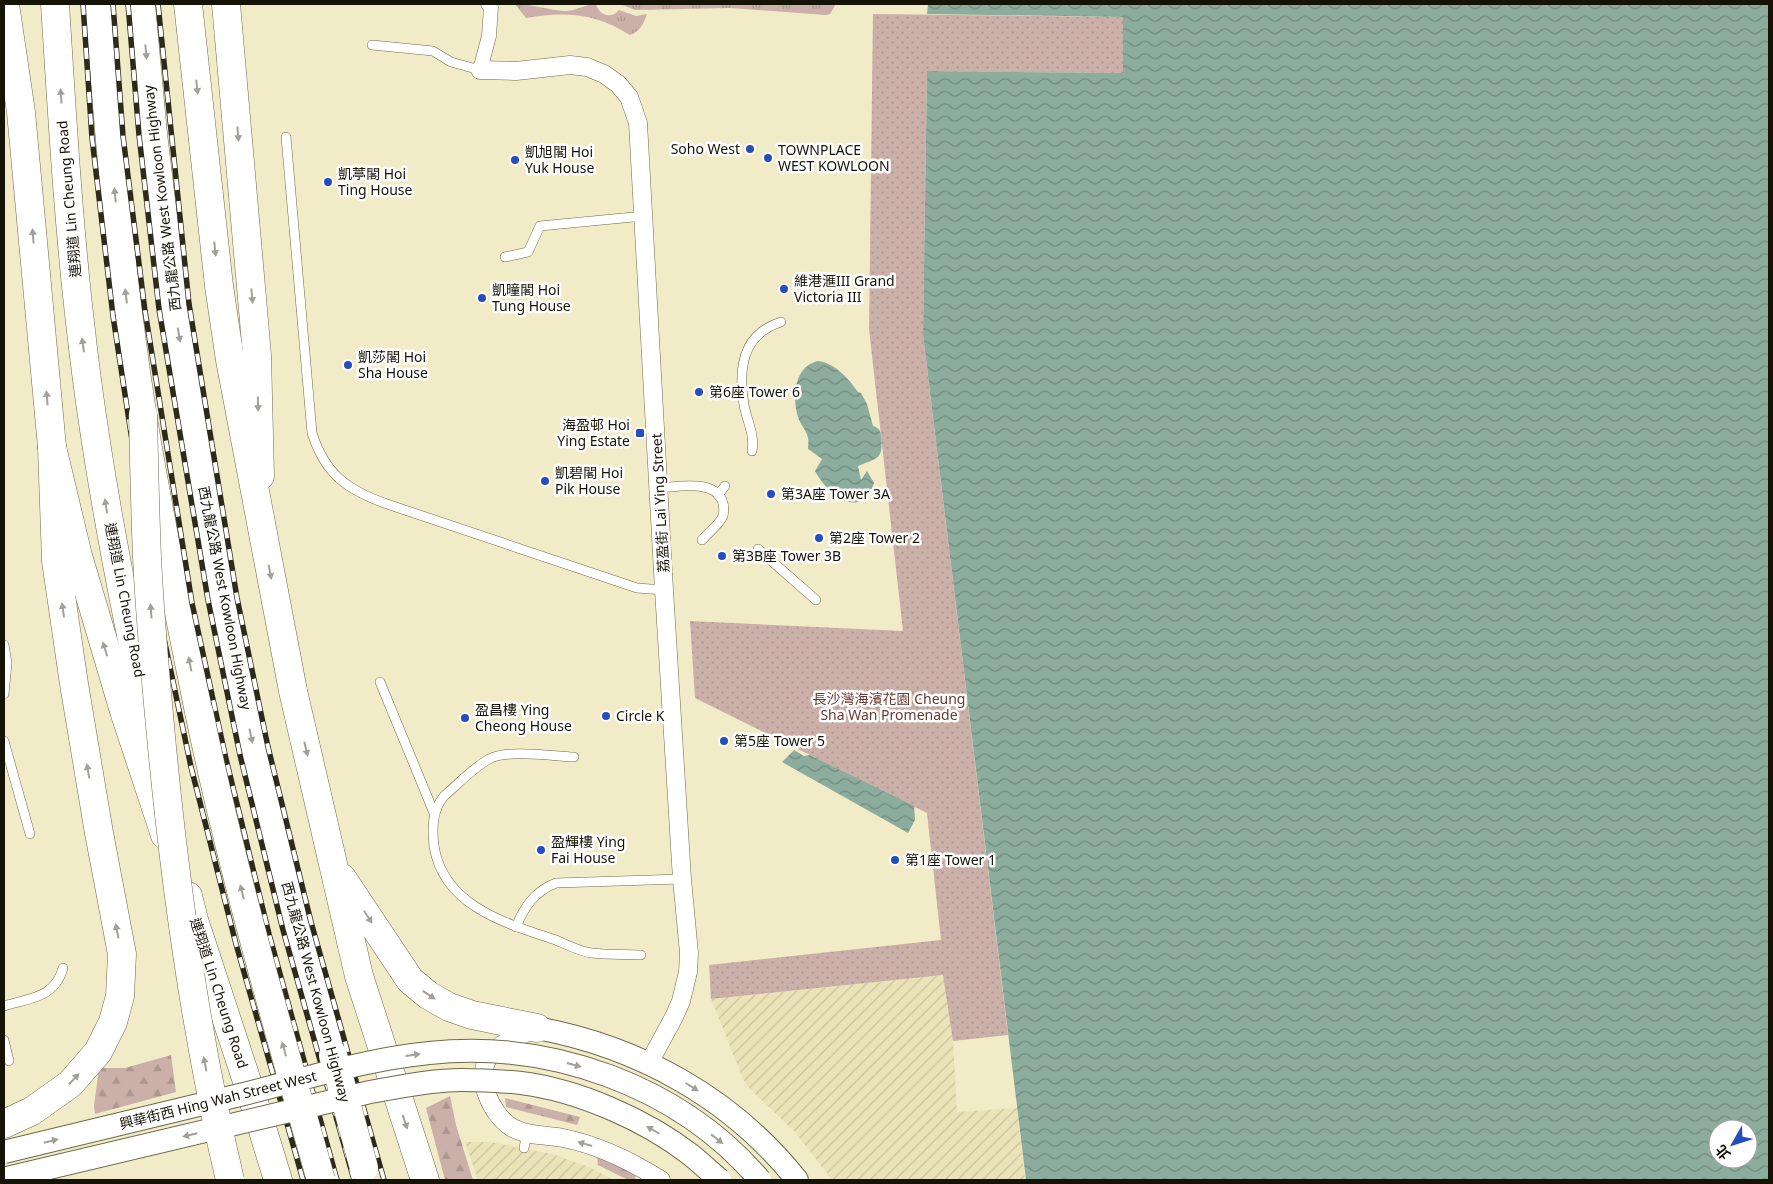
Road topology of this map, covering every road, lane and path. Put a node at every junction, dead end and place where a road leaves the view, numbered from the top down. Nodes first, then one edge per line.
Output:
1 (5, 4) edge
2 (55, 4) edge
3 (99, 4) edge
4 (141, 4) edge
5 (188, 4) edge
6 (218, 4) edge
7 (226, 4) edge
8 (488, 4) edge
9 (230, 33) junction
10 (372, 45) dead end
11 (480, 70) junction
12 (286, 137) dead end
13 (644, 216) junction
14 (505, 257) dead end
15 (781, 322) dead end
16 (143, 414) junction
17 (52, 447) junction
18 (752, 451) dead end
19 (726, 486) dead end
20 (659, 488) junction
21 (718, 494) junction
22 (261, 524) junction
23 (702, 540) dead end
24 (758, 549) dead end
25 (664, 590) junction
26 (816, 600) dead end
27 (4, 645) edge
28 (380, 682) dead end
29 (4, 694) edge
30 (4, 741) edge
31 (574, 757) dead end
32 (434, 813) junction
33 (30, 834) dead end
34 (332, 862) junction
35 (682, 879) junction
36 (194, 920) junction
37 (516, 927) junction
38 (642, 955) dead end
39 (63, 968) dead end
40 (4, 1006) edge
41 (537, 1028) junction
42 (4, 1040) edge
43 (9, 1061) dead end
44 (650, 1063) junction
45 (4, 1124) edge
46 (4, 1152) edge
47 (5, 1179) edge
48 (230, 1180) edge
49 (278, 1180) edge
50 (321, 1180) edge
51 (368, 1180) edge
52 (425, 1180) edge
53 (661, 1180) edge
54 (720, 1180) edge
55 (760, 1180) edge
56 (797, 1180) edge

17 -> 1 main road
36 -> 2 main road, 連翔道 Lin Cheung Road
16 -> 3 main road
4 -> 51 main road, 西九龍公路 West Kowloon Highway, bridge
5 -> 22 main road
6 - 9 main road
7 - 9 main road
8 - 11 street
9 -> 22 main road
10 - 11 lane
11 - 13 street, 荔盈街 Lai Ying Street
12 - 25 lane
13 - 14 lane
13 - 20 street, 荔盈街 Lai Ying Street
15 - 18 lane
48 -> 16 main road, bridge
50 -> 16 main road, bridge
36 -> 17 main road
45 -> 17 main road
19 - 21 lane
20 - 21 lane
20 - 25 street, 荔盈街 Lai Ying Street
21 - 23 lane
22 -> 34 main road
24 - 26 lane
25 - 35 street, 荔盈街 Lai Ying Street
27 - 29 lane
28 - 32 lane
30 - 33 lane
31 - 32 lane
32 - 37 lane
34 -> 41 main road
34 -> 52 main road
35 - 37 lane
35 - 44 street, 荔盈街 Lai Ying Street
36 - 49 main road, 連翔道 Lin Cheung Road
37 - 38 lane
39 - 40 lane
41 - 44 street
53 -> 41 street
42 - 43 lane
44 -> 56 street
46 -> 55 street, 興華街西 Hing Wah Street West, bridge
54 -> 47 street, 興華街西 Hing Wah Street West, bridge

